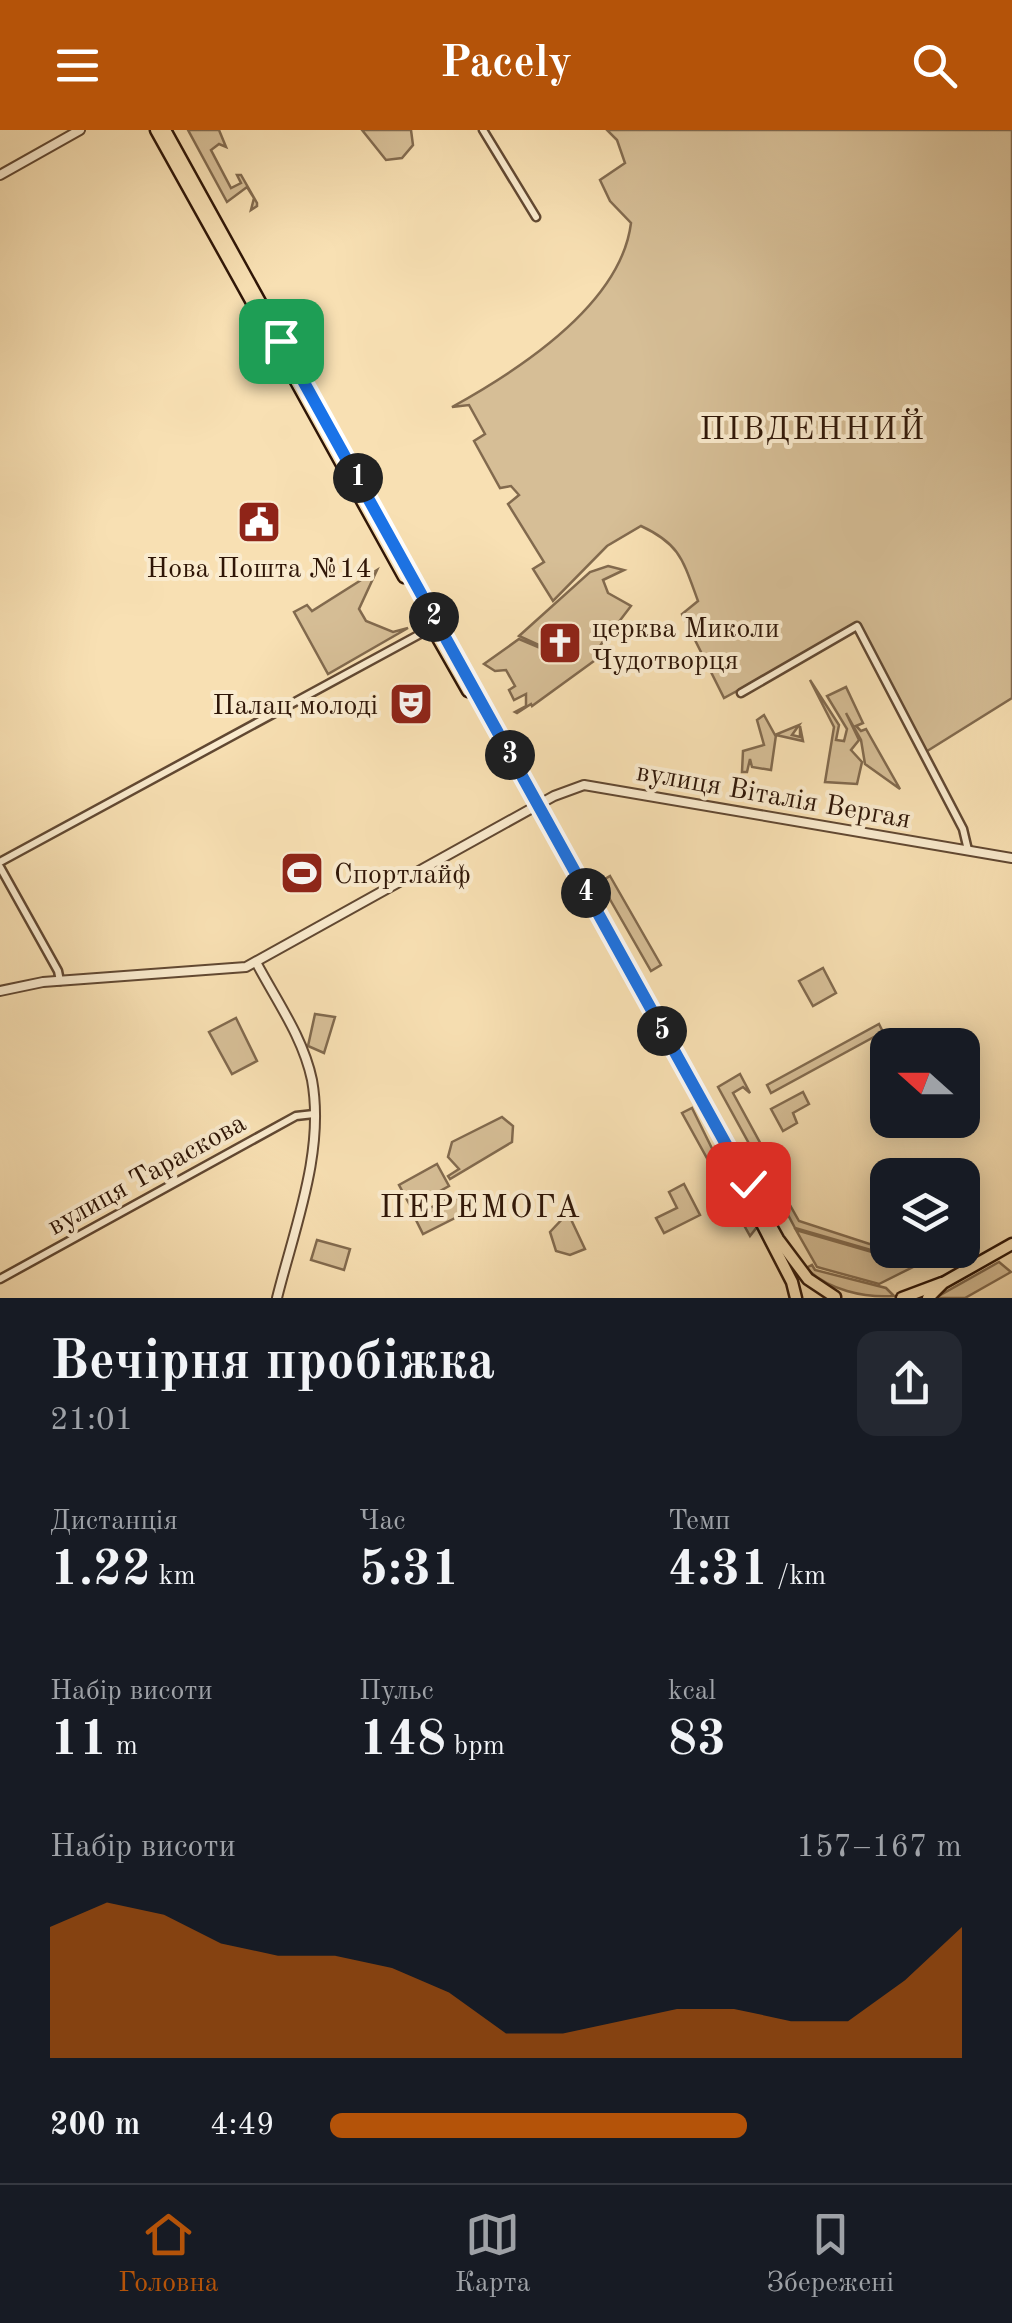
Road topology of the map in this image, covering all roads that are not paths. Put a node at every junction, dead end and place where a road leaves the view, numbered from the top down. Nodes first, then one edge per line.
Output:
1 (80, 130) edge
2 (156, 130) edge
3 (164, 130) edge
4 (483, 130) edge
5 (0, 175) edge
6 (536, 217) dead end
7 (288, 360) junction
8 (422, 632) dead end
9 (741, 693) dead end
10 (534, 806) junction
11 (968, 850) junction
12 (1012, 858) edge
13 (0, 865) edge
14 (256, 962) junction
15 (60, 981) junction
16 (0, 991) edge
17 (314, 1114) junction
18 (1012, 1244) edge
19 (0, 1279) edge
20 (943, 1283) junction
21 (277, 1298) edge
22 (796, 1298) edge
23 (823, 1298) edge
24 (838, 1298) edge
25 (902, 1298) edge
26 (928, 1298) edge

1 - 5 street
2 - 7 main road
3 - 7 main road
4 - 6 street
7 - 10 main road
8 - 13 street
9 - 11 street
10 - 11 street, вулиця Віталія Вергая
10 - 14 street, вулиця Віталія Вергая
10 - 22 main road
10 - 24 main road
11 - 12 street, вулиця Віталія Вергая
13 - 15 street
14 - 15 street, вулиця Віталія Вергая
14 - 17 street
15 - 16 street, вулиця Віталія Вергая
17 - 19 street, вулиця Тараскова
17 - 21 street
18 - 20 main road
20 - 25 main road
20 - 26 main road
23 - 24 main road

